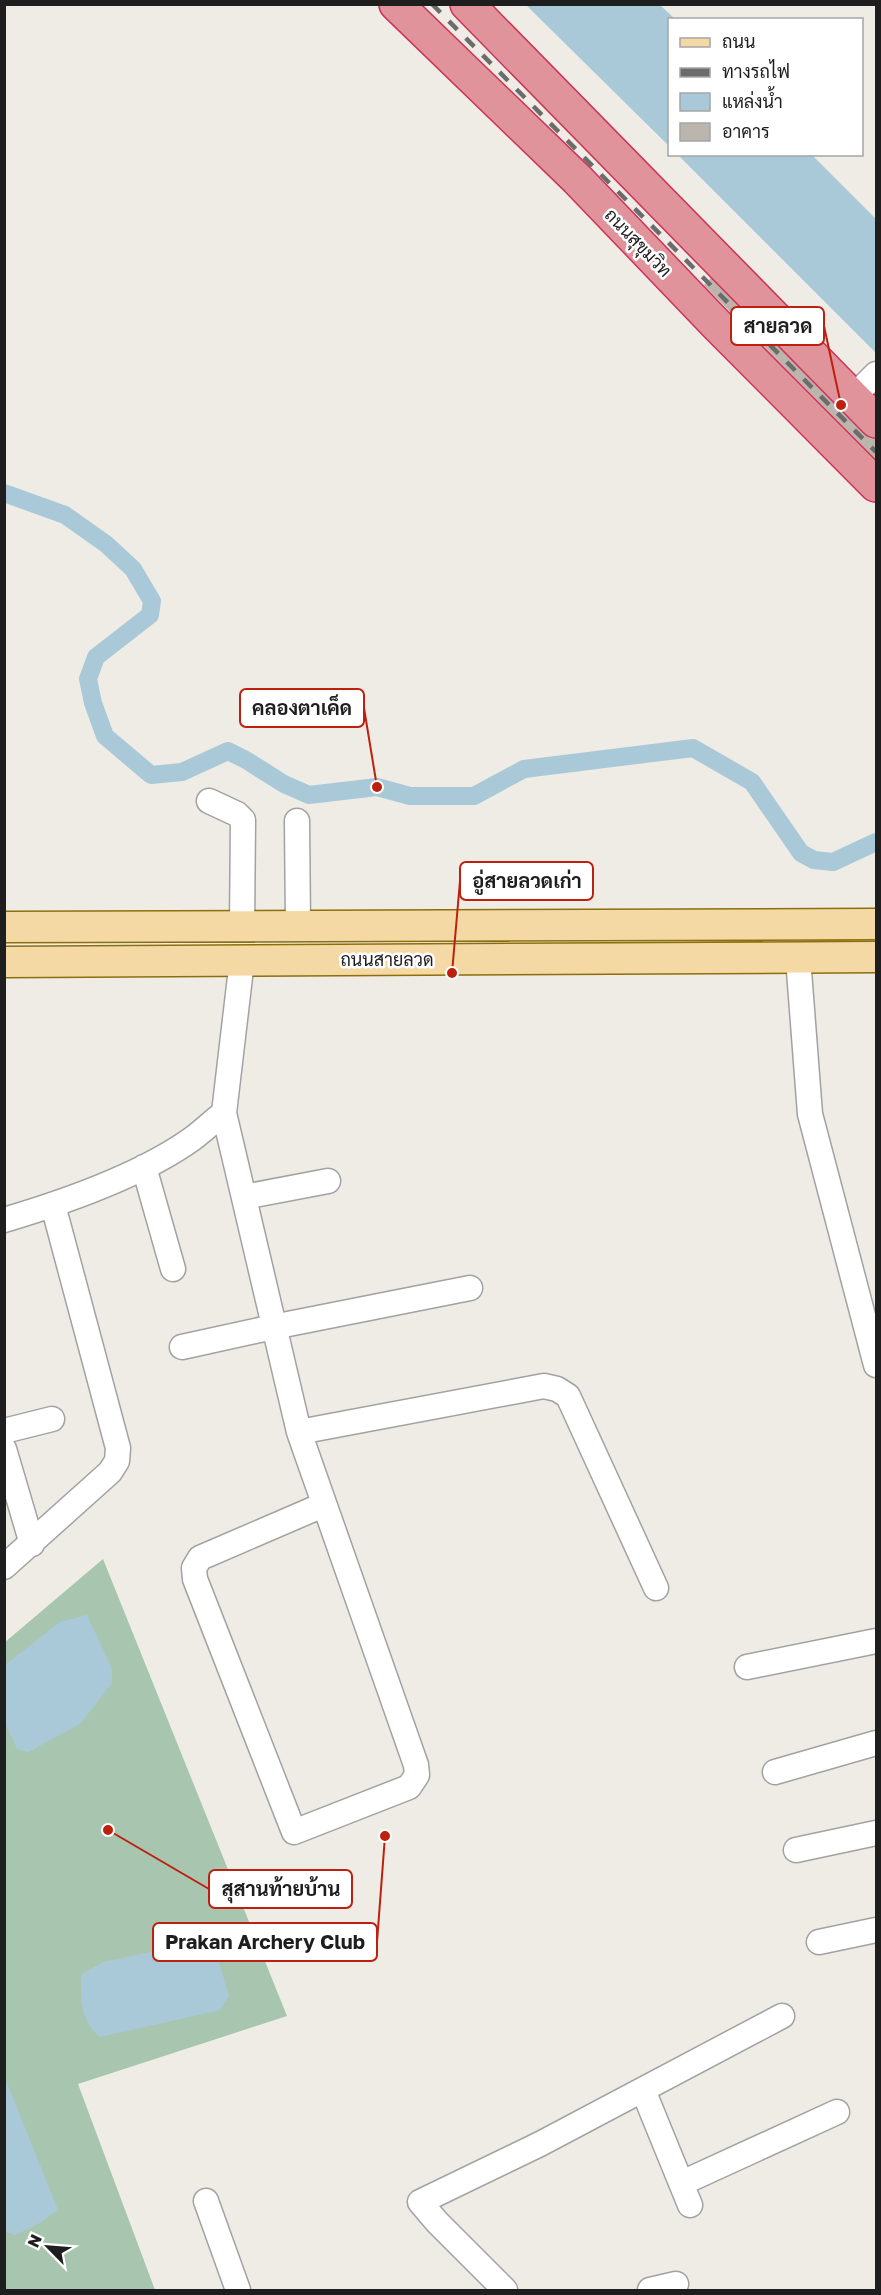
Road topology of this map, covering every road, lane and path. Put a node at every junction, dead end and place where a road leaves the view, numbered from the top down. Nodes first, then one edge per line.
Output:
1 (467, 4) edge
2 (399, 6) edge
3 (876, 374) edge
4 (853, 397) junction
5 (876, 420) edge
6 (876, 484) edge
7 (209, 801) dead end
8 (297, 821) dead end
9 (876, 924) edge
10 (298, 926) junction
11 (4, 927) edge
12 (242, 927) junction
13 (876, 957) edge
14 (798, 958) junction
15 (242, 960) junction
16 (4, 962) edge
17 (224, 1113) junction
18 (144, 1167) junction
19 (328, 1181) dead end
20 (244, 1197) junction
21 (53, 1205) junction
22 (4, 1220) edge
23 (174, 1269) dead end
24 (470, 1288) dead end
25 (273, 1327) junction
26 (182, 1347) dead end
27 (876, 1365) edge
28 (52, 1419) dead end
29 (4, 1431) edge
30 (299, 1432) junction
31 (4, 1449) edge
32 (323, 1505) junction
33 (32, 1544) junction
34 (4, 1567) edge
35 (656, 1588) dead end
36 (876, 1641) edge
37 (747, 1667) dead end
38 (876, 1743) edge
39 (775, 1772) dead end
40 (876, 1833) edge
41 (796, 1850) dead end
42 (876, 1930) edge
43 (819, 1942) dead end
44 (782, 2016) dead end
45 (643, 2090) junction
46 (837, 2112) dead end
47 (206, 2201) dead end
48 (676, 2284) dead end
49 (238, 2290) edge
50 (505, 2290) edge
51 (650, 2290) edge

1 - 4 highway
2 - 6 highway, ถนนสุขุมวิท
3 - 4 street
4 - 5 highway
7 - 12 street
8 - 10 street
9 - 10 main road, ถนนสายลวด
10 - 12 main road, ถนนสายลวด
11 - 12 main road, ถนนสายลวด
13 - 14 main road, ถนนสายลวด
14 - 15 main road, ถนนสายลวด
14 - 27 street
15 - 16 main road, ถนนสายลวด
15 - 17 street
17 - 18 street
17 - 20 street
18 - 21 street
18 - 23 street
19 - 20 street
20 - 25 street
21 - 22 street
21 - 33 street
24 - 25 street
25 - 26 street
25 - 30 street
28 - 29 street
30 - 32 street
30 - 35 street
31 - 33 street
32 - 32 street
33 - 34 street
36 - 37 street
38 - 39 street
40 - 41 street
42 - 43 street
44 - 45 street
45 - 46 street
45 - 50 street
47 - 49 street
48 - 51 street

